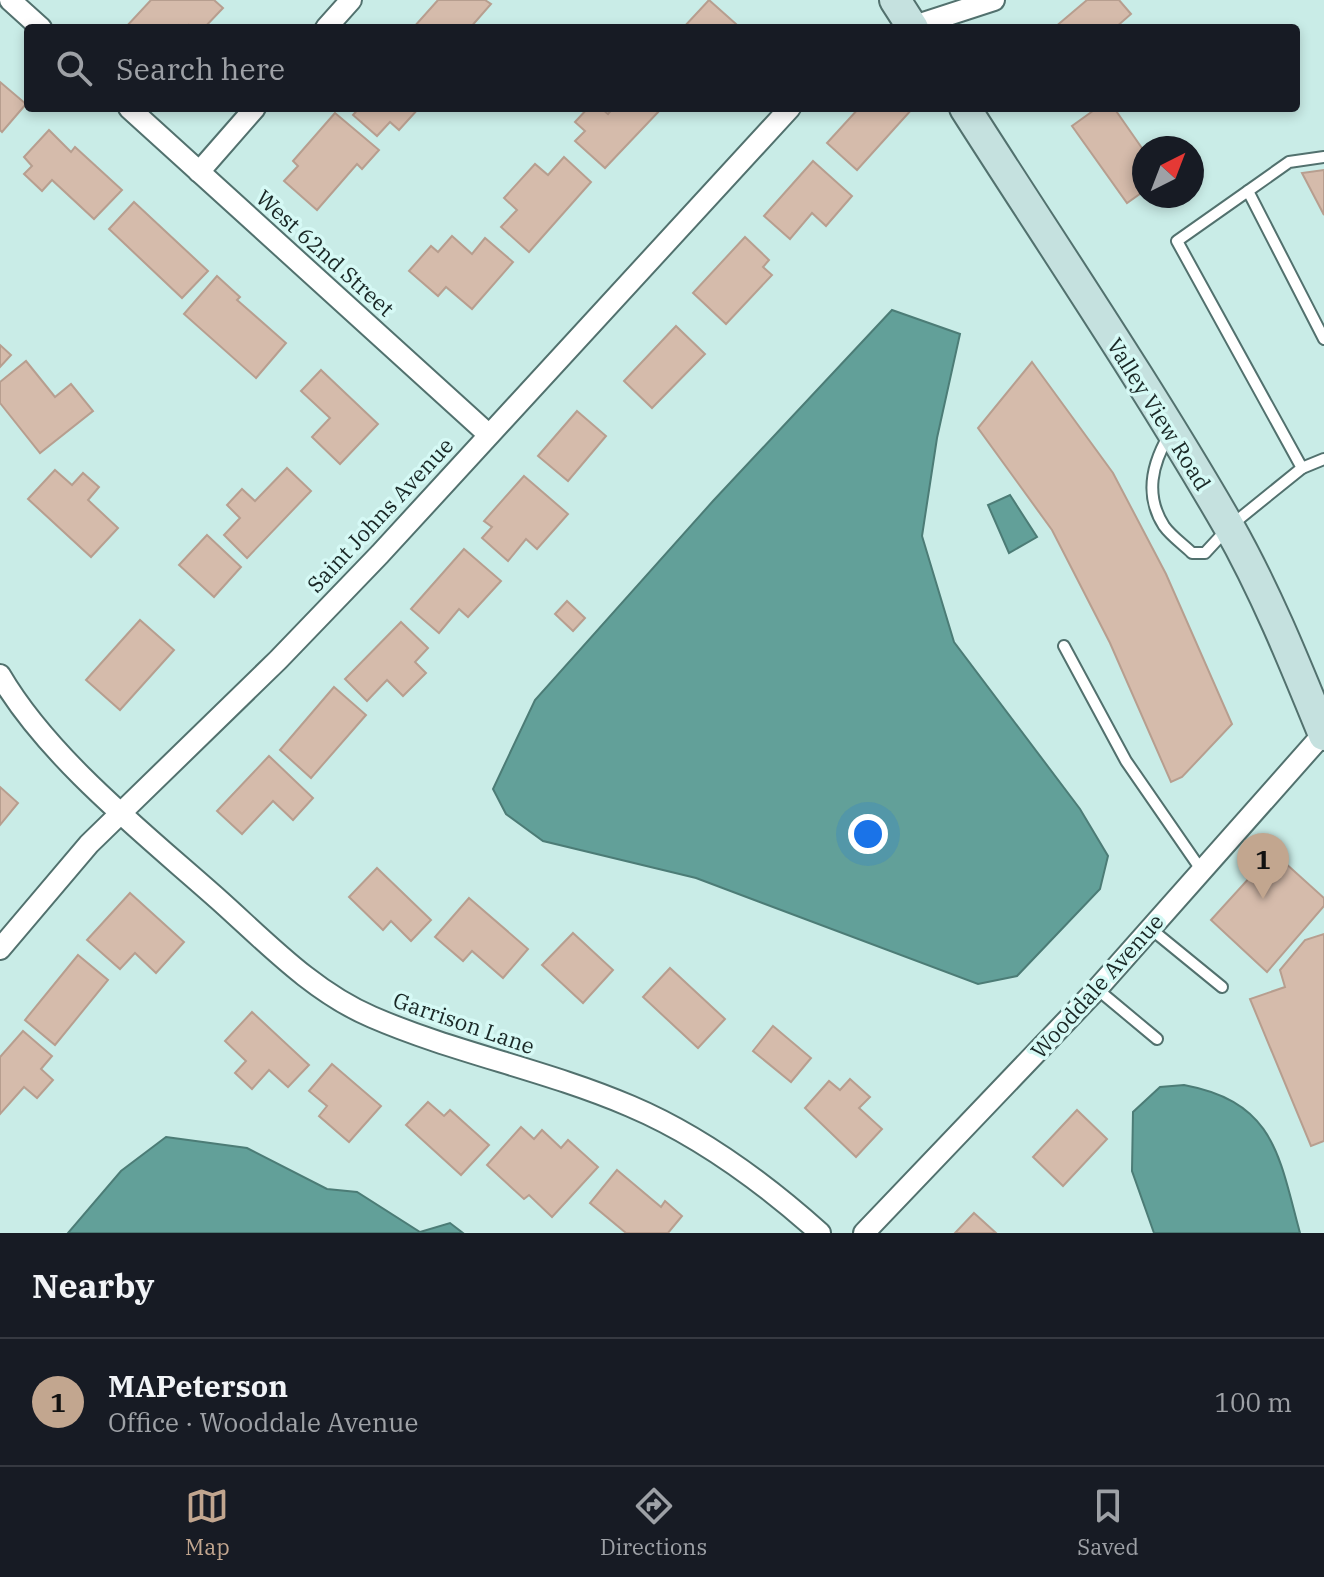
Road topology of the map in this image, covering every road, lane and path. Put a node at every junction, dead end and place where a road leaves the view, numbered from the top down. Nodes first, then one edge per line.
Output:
1 (10, 0) edge
2 (351, 0) edge
3 (895, 0) edge
4 (994, 0) edge
5 (37, 24) edge
6 (330, 24) edge
7 (909, 24) edge
8 (920, 24) edge
9 (133, 112) edge
10 (252, 112) edge
11 (786, 112) edge
12 (968, 112) edge
13 (1324, 157) edge
14 (199, 172) junction
15 (1248, 191) junction
16 (1324, 339) edge
17 (1171, 431) junction
18 (488, 434) junction
19 (1324, 459) edge
20 (1302, 468) junction
21 (1229, 527) junction
22 (1064, 646) dead end
23 (0, 675) edge
24 (1324, 734) edge
25 (121, 813) junction
26 (1202, 871) junction
27 (1151, 929) junction
28 (0, 949) edge
29 (1222, 987) dead end
30 (1097, 989) junction
31 (1157, 1039) dead end
32 (820, 1233) edge
33 (864, 1233) edge

1 - 5 street
2 - 6 street
3 - 7 street
4 - 8 street
9 - 14 street, West 62nd Street
10 - 14 street
11 - 18 street, Saint Johns Avenue
12 - 17 street, Valley View Road
13 - 15 lane
14 - 18 street, West 62nd Street
15 - 16 lane
15 - 20 lane
17 - 21 street, Valley View Road
17 - 21 lane
18 - 25 street, Saint Johns Avenue
19 - 20 lane
20 - 21 lane
21 - 24 street, Valley View Road
22 - 26 lane
23 - 25 street, Garrison Lane
24 - 26 street, Wooddale Avenue
25 - 28 street, Saint Johns Avenue
25 - 32 street, Garrison Lane
26 - 27 street, Wooddale Avenue
27 - 29 lane
27 - 30 street, Wooddale Avenue
30 - 31 lane
30 - 33 street, Wooddale Avenue

